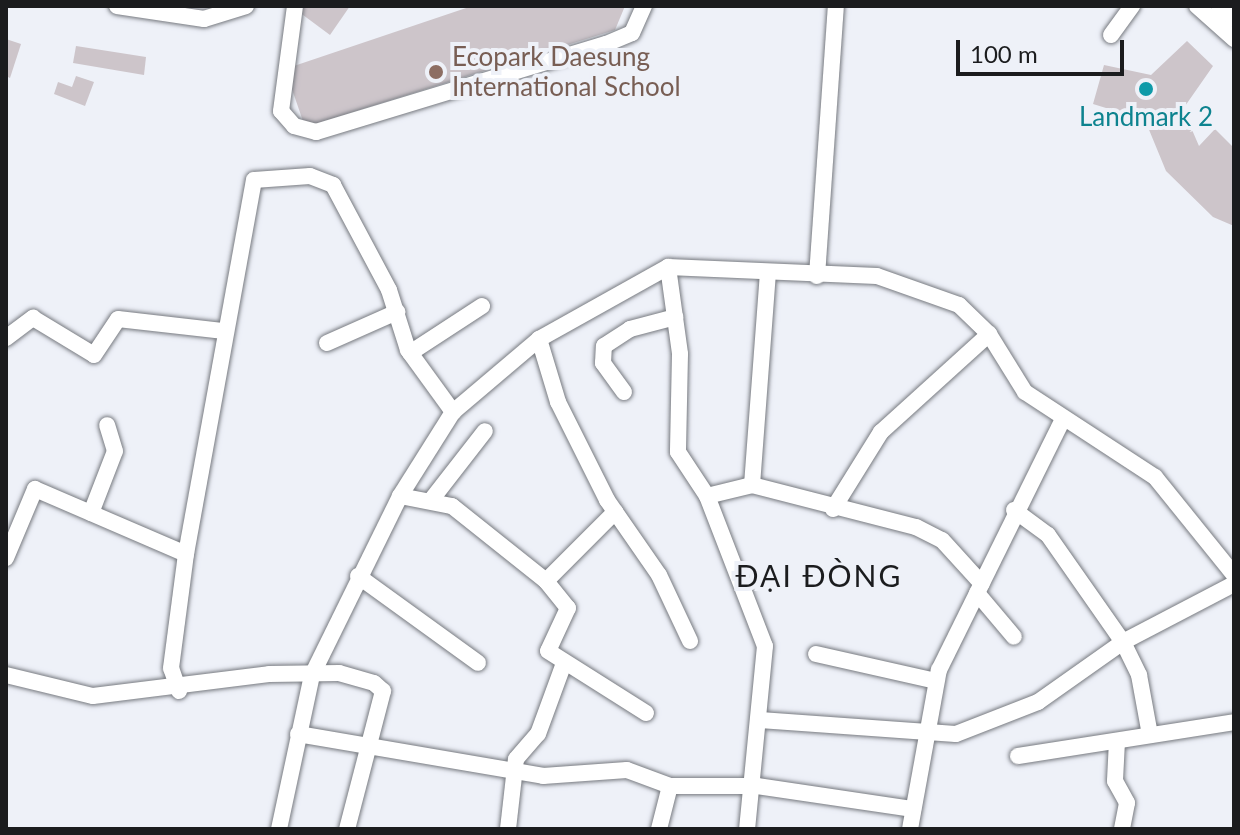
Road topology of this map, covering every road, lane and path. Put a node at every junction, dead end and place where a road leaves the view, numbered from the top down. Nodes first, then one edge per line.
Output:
1 (117, 6) edge
2 (246, 6) edge
3 (295, 6) edge
4 (644, 6) edge
5 (836, 6) edge
6 (1132, 6) edge
7 (1197, 6) edge
8 (1219, 6) edge
9 (1234, 19) edge
10 (1111, 35) dead end
11 (1234, 39) edge
12 (668, 267) junction
13 (768, 273) junction
14 (817, 276) junction
15 (482, 306) dead end
16 (397, 312) junction
17 (675, 317) junction
18 (224, 331) junction
19 (989, 334) junction
20 (6, 338) edge
21 (539, 339) junction
22 (327, 343) dead end
23 (410, 353) junction
24 (624, 392) dead end
25 (453, 412) junction
26 (1063, 419) junction
27 (107, 425) dead end
28 (485, 431) dead end
29 (752, 485) junction
30 (400, 496) junction
31 (707, 496) junction
32 (432, 499) junction
33 (833, 509) junction
34 (1014, 510) junction
35 (615, 512) junction
36 (91, 513) junction
37 (186, 554) junction
38 (6, 558) edge
39 (1234, 575) edge
40 (358, 576) junction
41 (546, 581) junction
42 (1234, 584) edge
43 (980, 589) junction
44 (1014, 637) dead end
45 (690, 641) dead end
46 (1123, 642) junction
47 (816, 654) dead end
48 (478, 663) dead end
49 (564, 663) junction
50 (6, 675) edge
51 (312, 675) junction
52 (936, 681) junction
53 (179, 691) junction
54 (646, 713) dead end
55 (760, 720) junction
56 (1234, 722) edge
57 (302, 735) junction
58 (924, 735) junction
59 (1150, 735) junction
60 (1117, 741) junction
61 (357, 744) junction
62 (1018, 756) dead end
63 (514, 769) junction
64 (670, 786) junction
65 (757, 786) junction
66 (913, 809) junction
67 (279, 829) edge
68 (347, 829) edge
69 (508, 829) edge
70 (659, 829) edge
71 (747, 829) edge
72 (910, 829) edge
73 (1122, 829) edge

1 - 2 street
3 - 4 street
5 - 14 street
6 - 10 street
7 - 11 street
8 - 9 street
12 - 13 street
12 - 17 street
12 - 21 street
13 - 14 street
13 - 29 street
14 - 19 street
15 - 23 street
16 - 18 street
16 - 22 street
16 - 23 street
17 - 24 street
17 - 31 street
18 - 20 street
18 - 37 street
19 - 26 street
19 - 33 street
21 - 25 street
21 - 35 street
23 - 25 street
25 - 30 street
26 - 34 street
26 - 39 street
27 - 36 street
28 - 32 street
29 - 31 street
29 - 33 street
30 - 32 street
30 - 40 street
31 - 55 street
32 - 41 street
33 - 43 street
34 - 43 street
34 - 46 street
35 - 41 street
35 - 45 street
36 - 37 street
36 - 38 street
37 - 53 street
40 - 48 street
40 - 51 street
41 - 49 street
42 - 46 street
43 - 44 street
43 - 52 street
46 - 58 street
46 - 59 street
47 - 52 street
49 - 54 street
49 - 63 street
50 - 53 street
51 - 53 street
51 - 57 street
51 - 61 street
52 - 58 street
55 - 58 street
55 - 65 street
56 - 59 street
57 - 61 street
57 - 67 street
58 - 66 street
59 - 60 street
60 - 62 street
60 - 73 street
61 - 63 street
61 - 68 street
63 - 64 street
63 - 69 street
64 - 65 street
64 - 70 street
65 - 66 street
65 - 71 street
66 - 72 street

